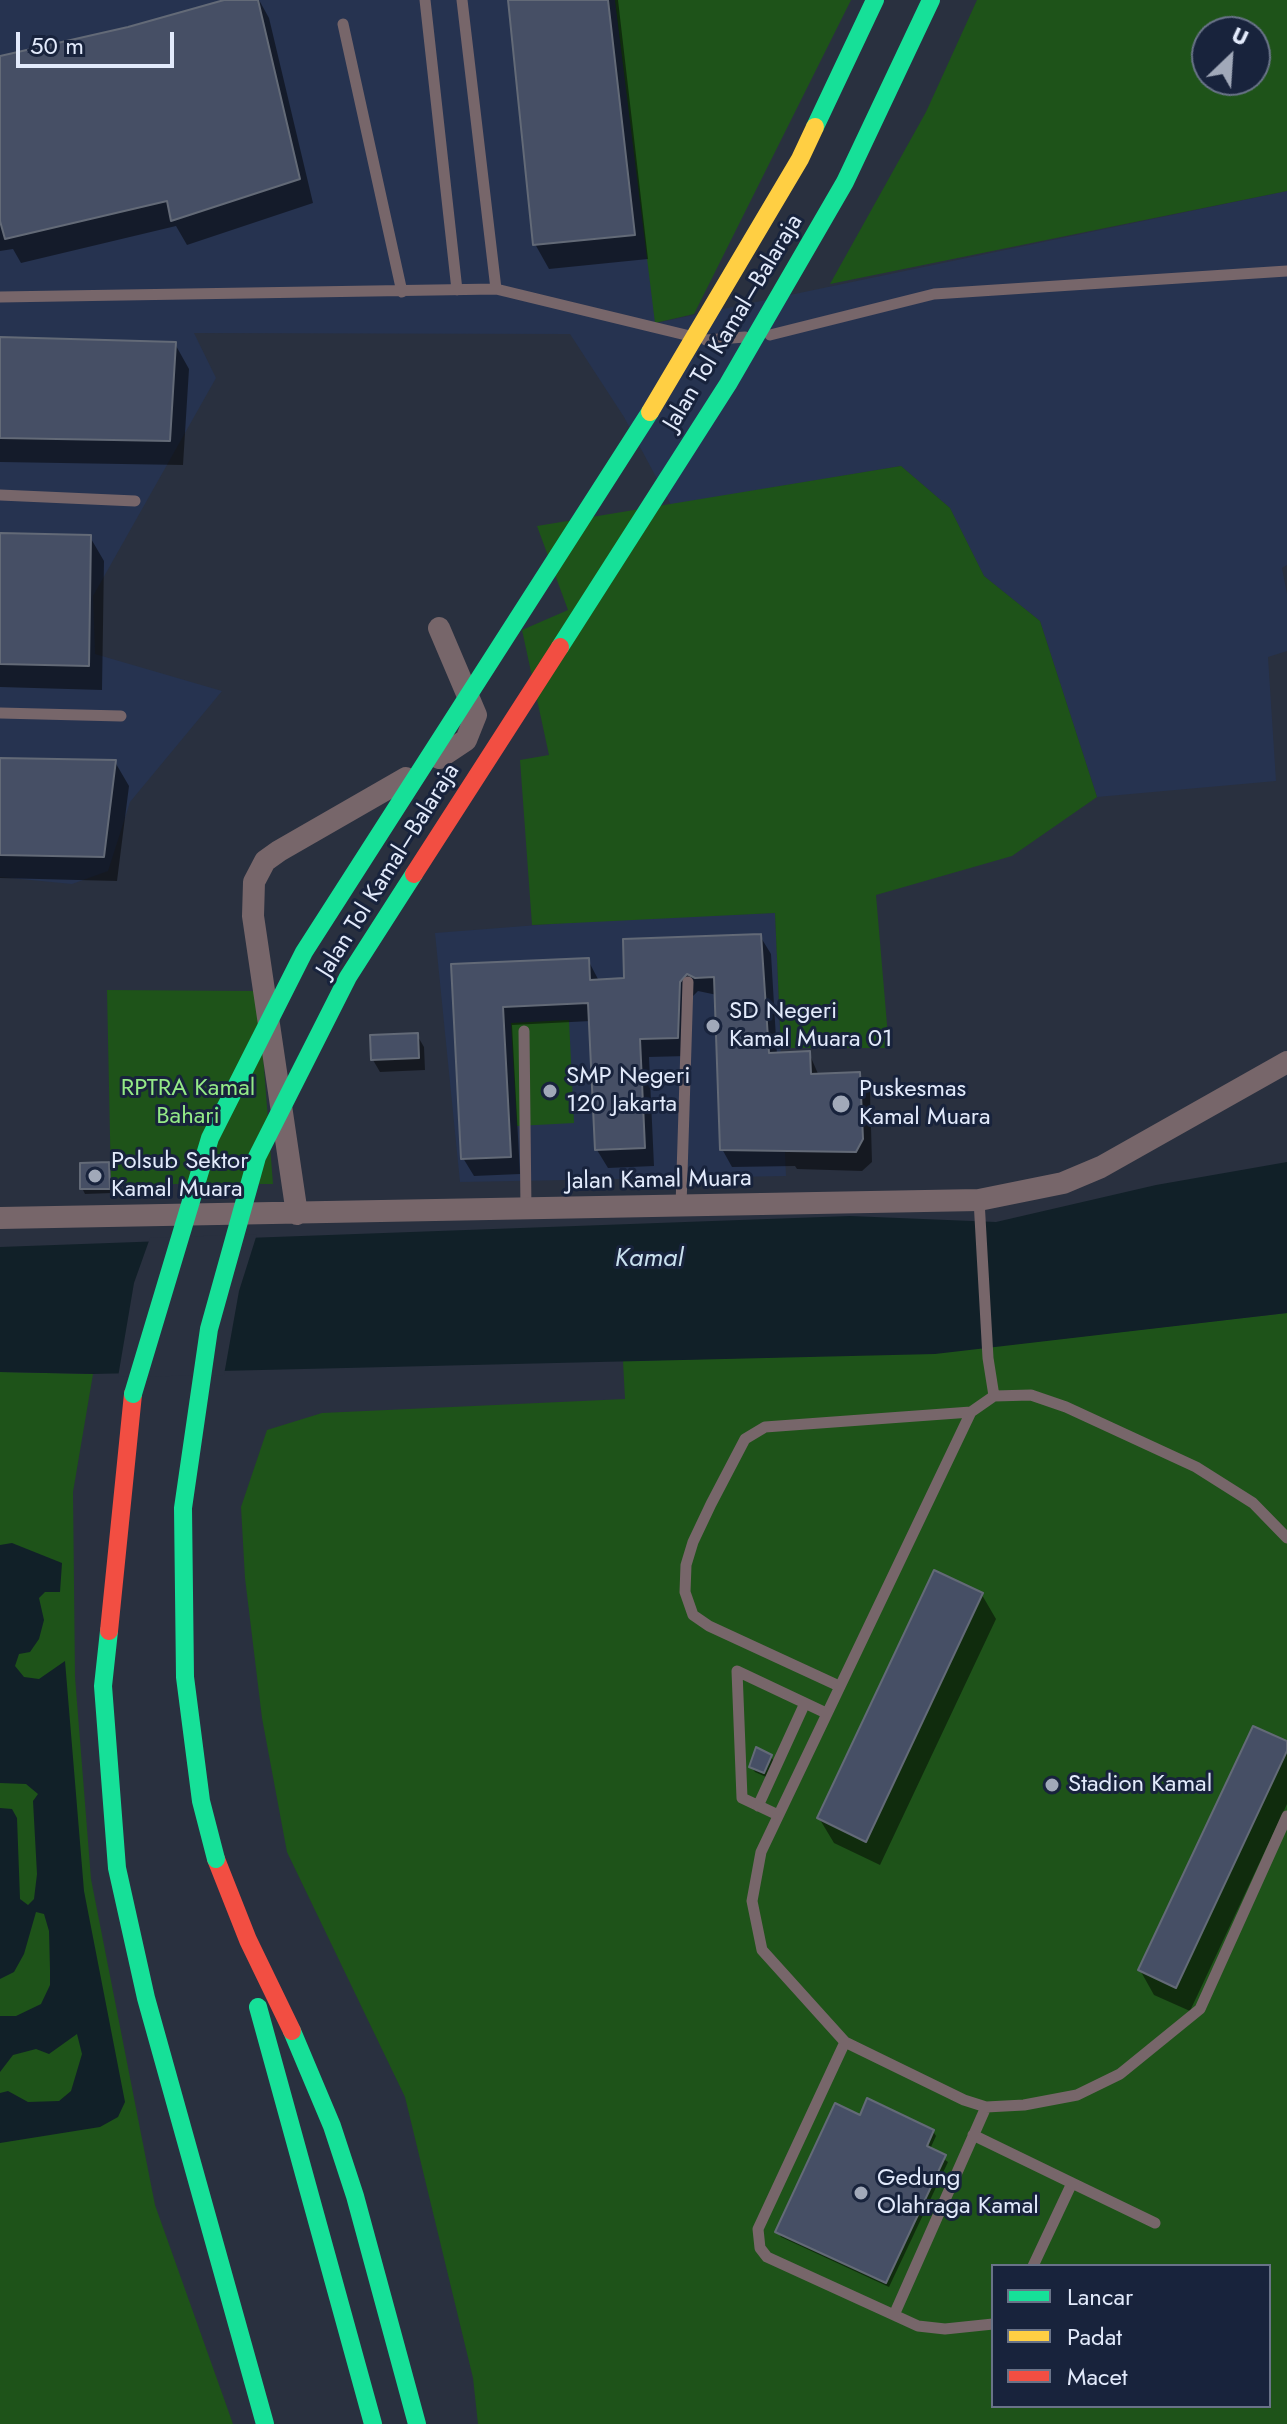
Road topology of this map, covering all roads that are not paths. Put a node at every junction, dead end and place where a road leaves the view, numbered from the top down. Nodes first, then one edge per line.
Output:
1 (425, 0) edge
2 (462, 0) edge
3 (875, 0) edge
4 (931, 0) edge
5 (343, 24) dead end
6 (1287, 271) edge
7 (496, 289) junction
8 (457, 290) junction
9 (402, 292) junction
10 (0, 297) edge
11 (0, 495) edge
12 (135, 501) dead end
13 (439, 628) dead end
14 (0, 713) edge
15 (121, 716) dead end
16 (688, 982) dead end
17 (524, 1031) dead end
18 (1287, 1062) edge
19 (681, 1206) junction
20 (980, 1208) junction
21 (526, 1210) junction
22 (297, 1214) junction
23 (0, 1218) edge
24 (994, 1396) junction
25 (971, 1412) junction
26 (1287, 1538) edge
27 (839, 1686) junction
28 (805, 1703) junction
29 (826, 1713) junction
30 (758, 1806) junction
31 (778, 1815) junction
32 (1287, 1816) edge
33 (216, 1859) junction
34 (845, 2042) junction
35 (986, 2107) junction
36 (973, 2135) junction
37 (1072, 2183) junction
38 (1155, 2223) dead end
39 (1034, 2264) edge
40 (894, 2315) junction
41 (991, 2324) edge
42 (265, 2424) edge
43 (373, 2424) edge
44 (417, 2424) edge

1 - 8 lane
2 - 7 lane
3 - 42 highway, Jalan Tol Kamal–Balaraja, bridge
4 - 33 highway, Jalan Tol Kamal–Balaraja, bridge
5 - 9 lane
6 - 7 lane
7 - 8 lane
8 - 9 lane
9 - 10 lane
11 - 12 lane
13 - 22 street
14 - 15 lane
16 - 19 lane
17 - 21 lane
18 - 20 street, Jalan Kamal Muara
19 - 20 street, Jalan Kamal Muara
19 - 21 street, Jalan Kamal Muara
20 - 24 lane
21 - 22 street, Jalan Kamal Muara
22 - 23 street, Jalan Kamal Muara
24 - 25 lane
24 - 26 lane
25 - 27 lane
25 - 27 lane
27 - 29 lane
28 - 29 lane
28 - 30 lane
28 - 30 lane
29 - 31 lane
30 - 31 lane
31 - 34 lane
32 - 35 lane
33 - 43 highway
33 - 44 highway
34 - 35 lane
34 - 40 lane
35 - 36 lane
36 - 37 lane
36 - 40 lane
37 - 38 lane
37 - 39 lane
40 - 41 lane

